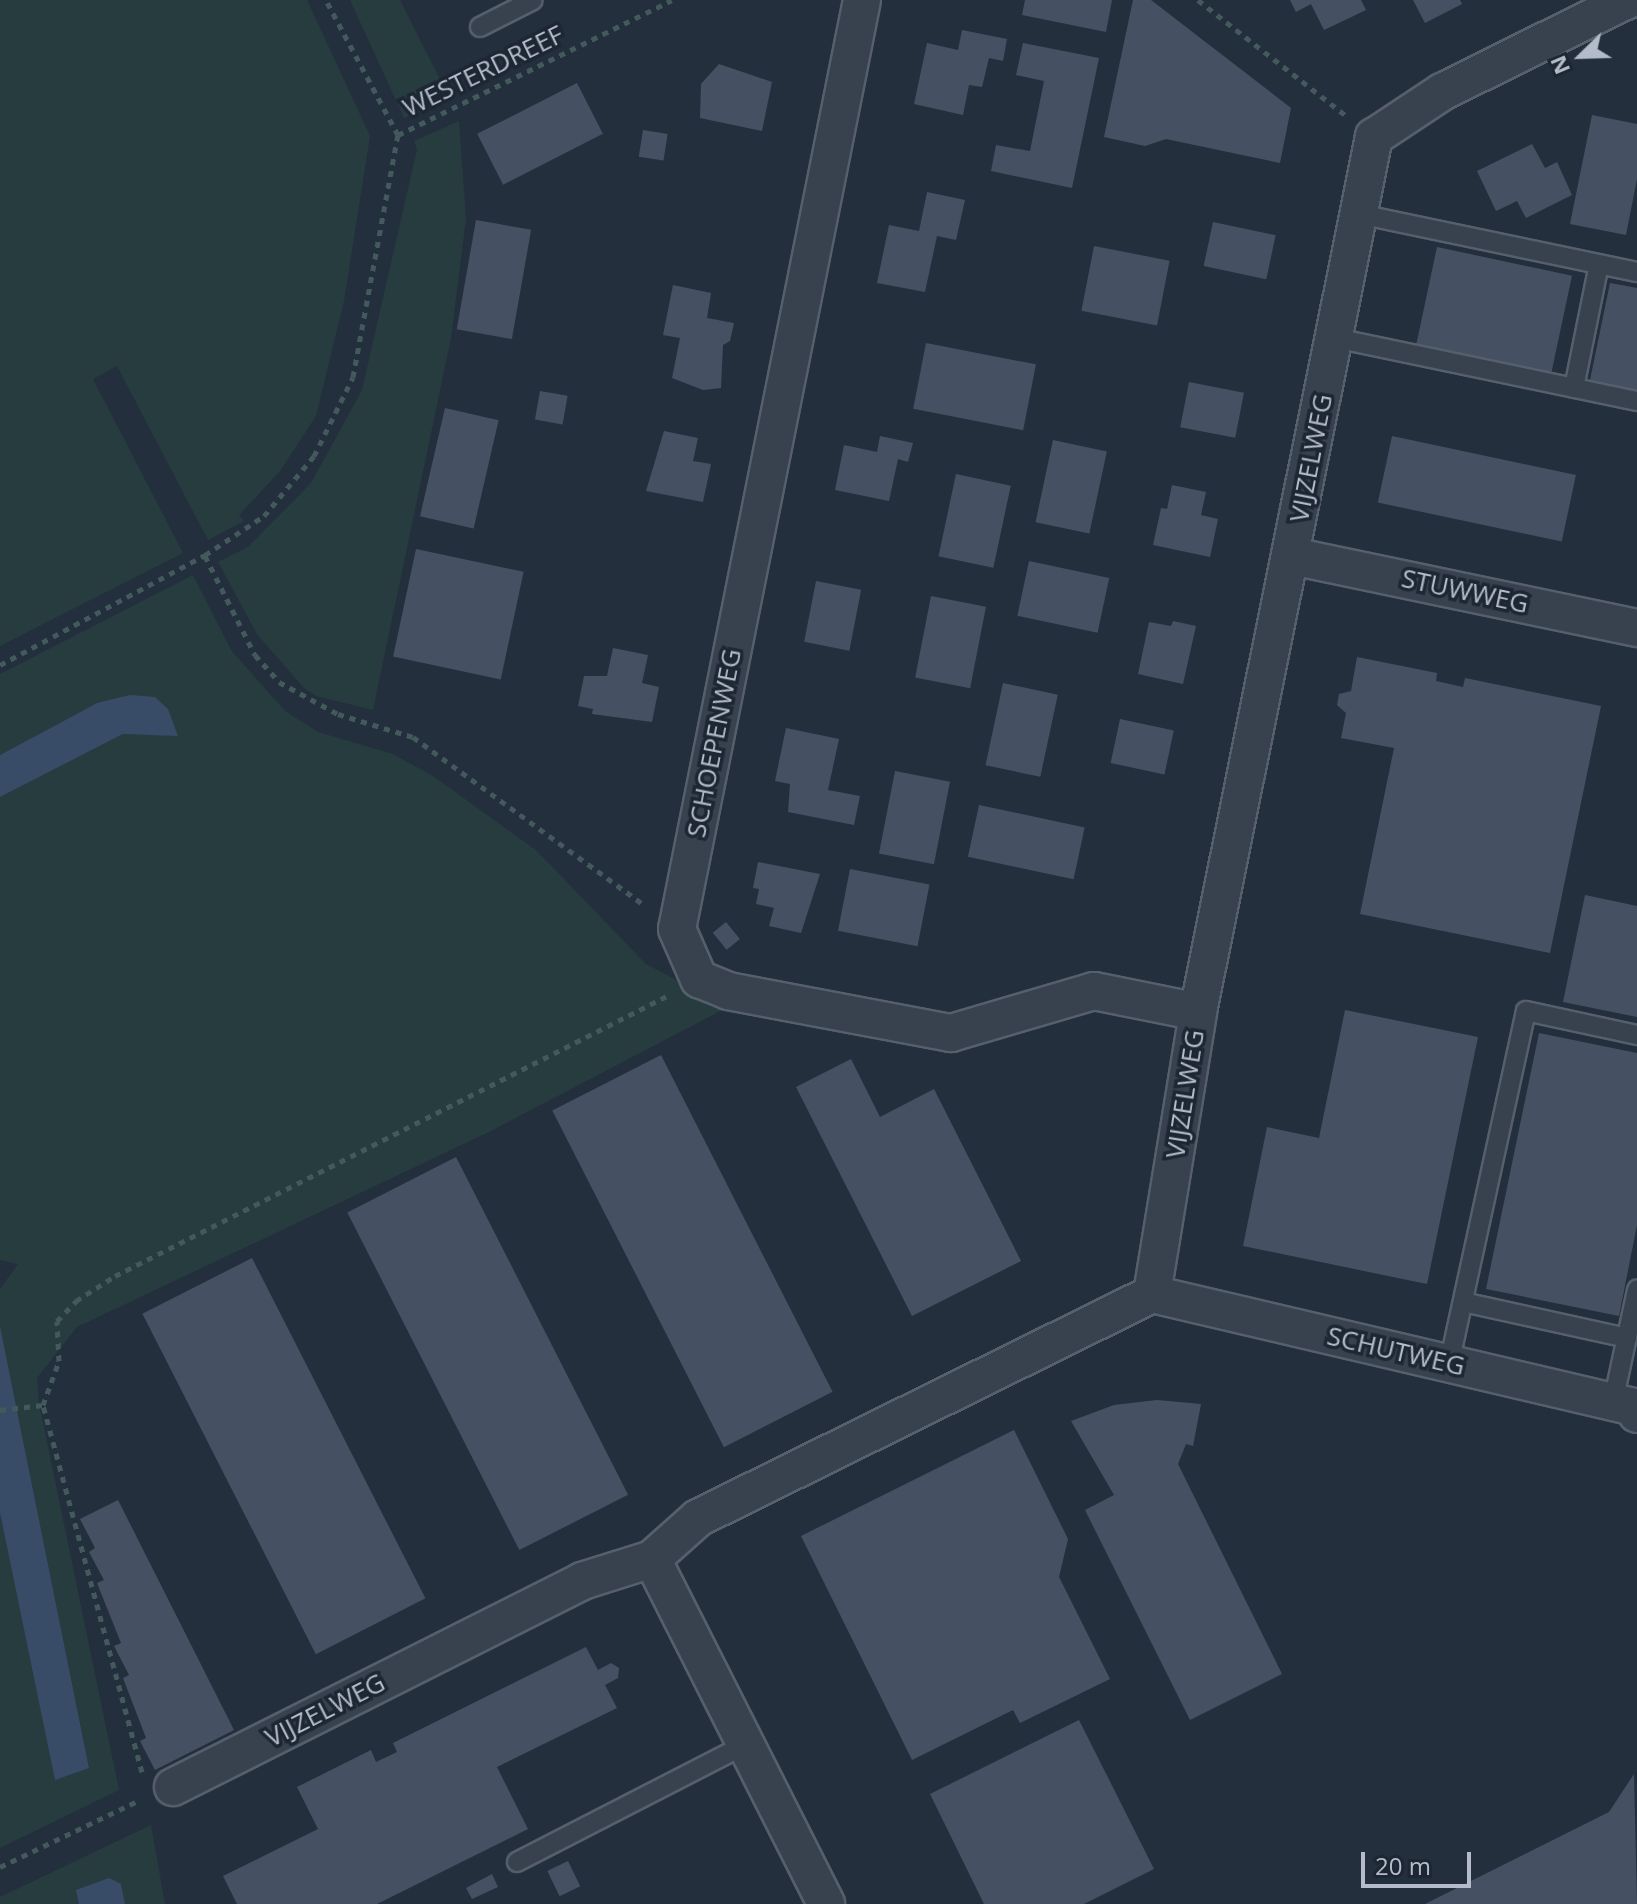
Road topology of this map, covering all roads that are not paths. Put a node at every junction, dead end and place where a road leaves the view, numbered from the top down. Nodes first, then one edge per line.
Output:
1 (533, 0) edge
2 (862, 0) edge
3 (1627, 0) edge
4 (480, 27) dead end
5 (1359, 214) junction
6 (1599, 264) junction
7 (1637, 272) edge
8 (1335, 338) junction
9 (1574, 388) junction
10 (1637, 401) edge
11 (1292, 556) junction
12 (1637, 628) edge
13 (1198, 1012) junction
14 (1637, 1035) edge
15 (1637, 1290) edge
16 (1152, 1294) junction
17 (1463, 1302) junction
18 (1627, 1338) junction
19 (1449, 1364) junction
20 (1625, 1408) edge
21 (652, 1559) junction
22 (745, 1745) junction
23 (161, 1791) road end
24 (517, 1862) dead end
25 (826, 1904) edge

1 - 4 lane
2 - 13 street, SCHOEPENWEG
3 - 5 street, VIJZELWEG
5 - 6 lane
5 - 8 street, VIJZELWEG
6 - 7 lane
6 - 9 lane
8 - 9 lane
8 - 11 street, VIJZELWEG
9 - 10 lane
11 - 12 street, STUWWEG
11 - 13 street, VIJZELWEG
13 - 16 street, VIJZELWEG
14 - 17 lane
15 - 18 lane
16 - 19 street, SCHUTWEG
16 - 21 street, VIJZELWEG
17 - 18 lane
17 - 19 lane
18 - 20 lane
19 - 20 street, SCHUTWEG
21 - 22 street
21 - 23 street, VIJZELWEG
22 - 24 lane
22 - 25 street

